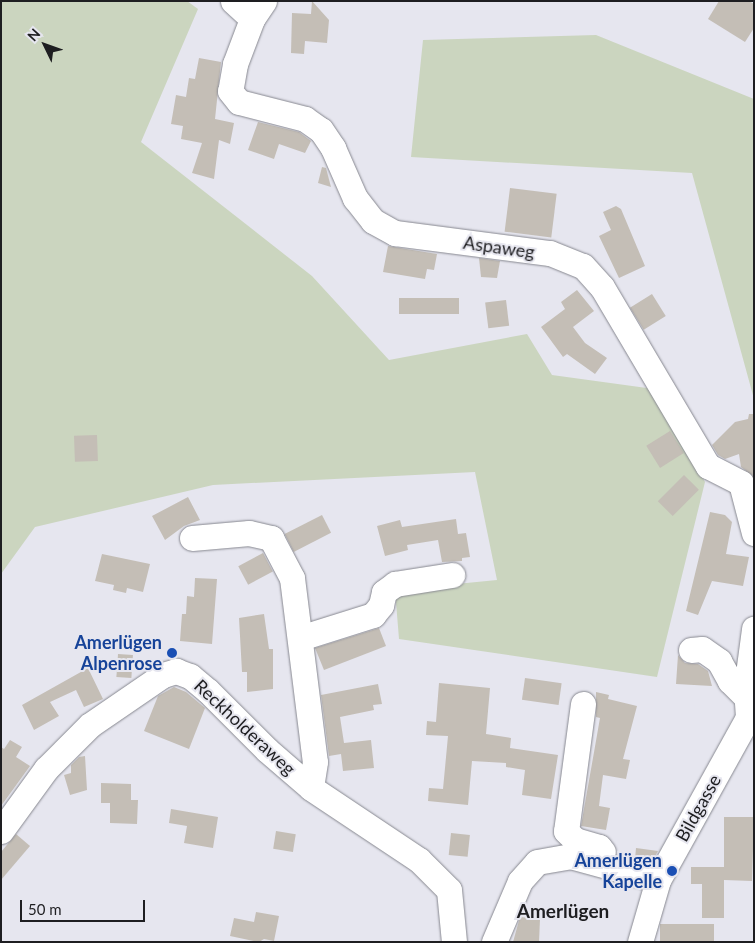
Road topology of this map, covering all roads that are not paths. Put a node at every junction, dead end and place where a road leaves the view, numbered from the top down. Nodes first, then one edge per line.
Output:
1 (233, 1) edge
2 (258, 10) edge
3 (754, 533) edge
4 (192, 538) dead end
5 (452, 575) dead end
6 (754, 629) edge
7 (300, 638) junction
8 (692, 650) dead end
9 (583, 704) dead end
10 (749, 707) edge
11 (311, 788) junction
12 (1, 831) edge
13 (613, 867) junction
14 (658, 880) junction
15 (454, 942) edge
16 (494, 942) edge
17 (640, 942) edge

1 - 2 street, Aspaweg
2 - 3 street, Aspaweg
4 - 7 street, Reckholderaweg
5 - 7 street
6 - 10 street
7 - 11 street, Reckholderaweg
8 - 10 street
9 - 13 street
10 - 14 street, Bildgasse
11 - 12 street, Reckholderaweg
11 - 15 street, Reckholderaweg
13 - 14 street
13 - 16 street
14 - 17 street, Bildgasse

